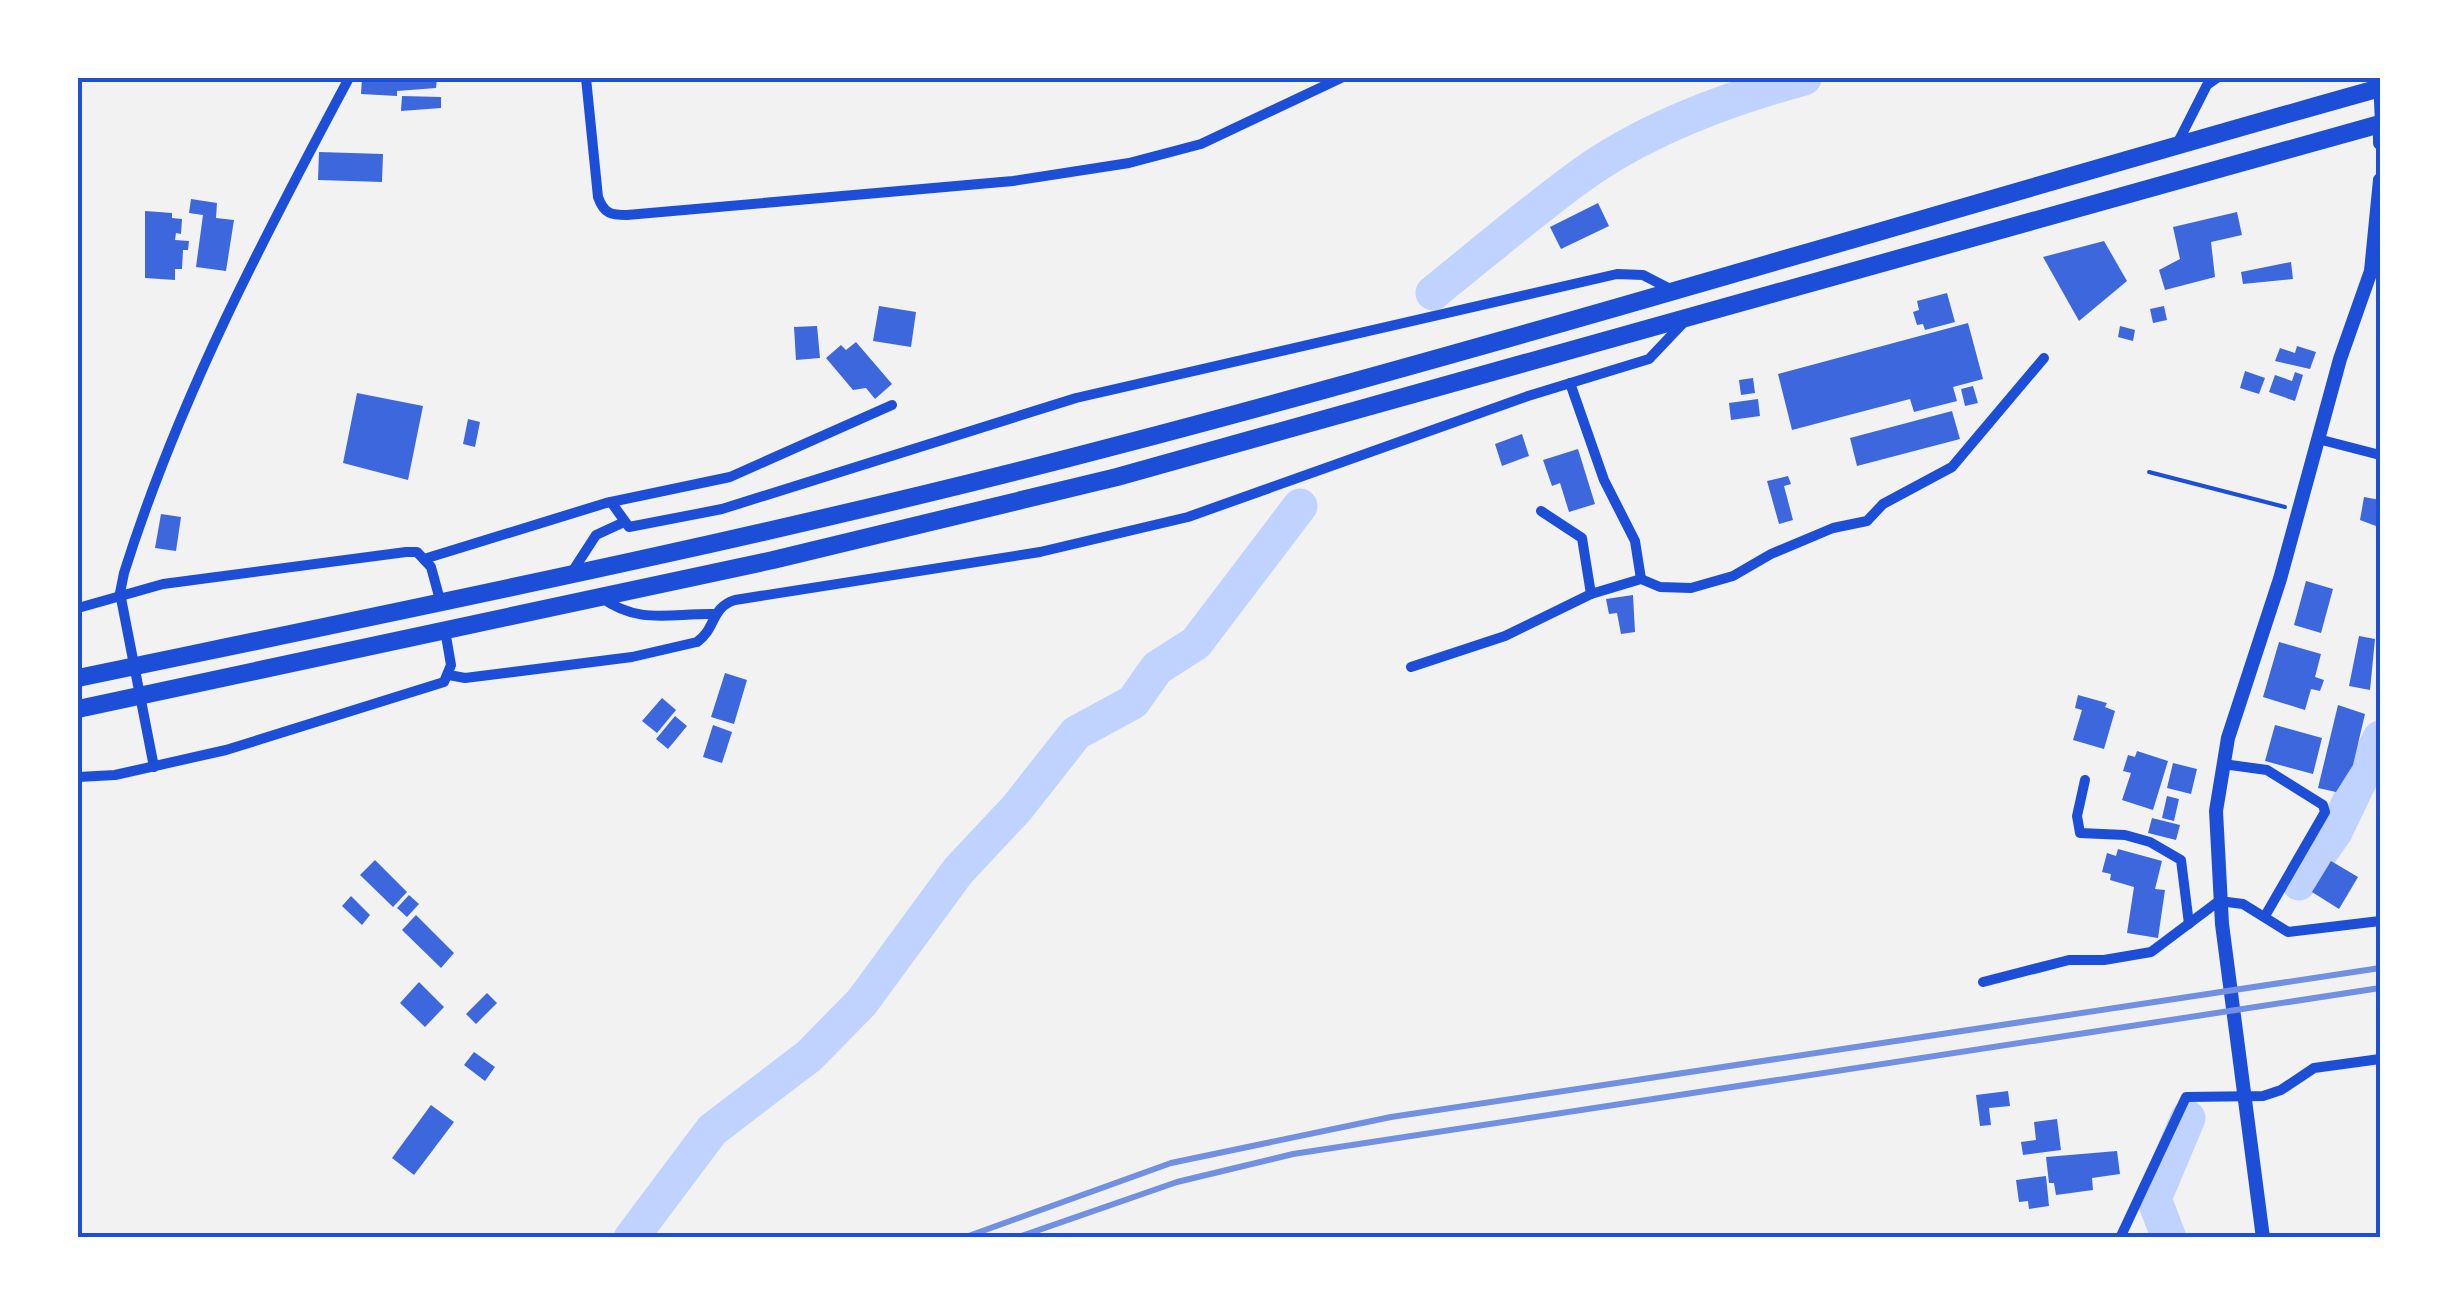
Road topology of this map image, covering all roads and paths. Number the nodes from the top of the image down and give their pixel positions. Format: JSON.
{"nodes":[{"id":1,"x":349,"y":78,"type":"edge"},
{"id":2,"x":586,"y":78,"type":"edge"},
{"id":3,"x":1341,"y":78,"type":"edge"},
{"id":4,"x":2217,"y":78,"type":"edge"},
{"id":5,"x":2379,"y":85,"type":"edge"},
{"id":6,"x":2380,"y":124,"type":"edge"},
{"id":7,"x":2380,"y":143,"type":"edge"},
{"id":8,"x":2176,"y":146,"type":"junction"},
{"id":9,"x":2380,"y":180,"type":"edge"},
{"id":10,"x":1676,"y":292,"type":"junction"},
{"id":11,"x":1686,"y":319,"type":"junction"},
{"id":12,"x":2044,"y":358,"type":"dead end"},
{"id":13,"x":1570,"y":383,"type":"junction"},
{"id":14,"x":892,"y":405,"type":"dead end"},
{"id":15,"x":2318,"y":439,"type":"junction"},
{"id":16,"x":2380,"y":455,"type":"edge"},
{"id":17,"x":2149,"y":472,"type":"dead end"},
{"id":18,"x":611,"y":502,"type":"junction"},
{"id":19,"x":1542,"y":510,"type":"dead end"},
{"id":20,"x":2298,"y":510,"type":"junction"},
{"id":21,"x":622,"y":522,"type":"junction"},
{"id":22,"x":424,"y":559,"type":"junction"},
{"id":23,"x":572,"y":572,"type":"junction"},
{"id":24,"x":1641,"y":580,"type":"junction"},
{"id":25,"x":120,"y":593,"type":"junction"},
{"id":26,"x":1591,"y":594,"type":"junction"},
{"id":27,"x":602,"y":598,"type":"junction"},
{"id":28,"x":440,"y":600,"type":"junction"},
{"id":29,"x":78,"y":608,"type":"edge"},
{"id":30,"x":714,"y":614,"type":"junction"},
{"id":31,"x":445,"y":630,"type":"junction"},
{"id":32,"x":1410,"y":667,"type":"dead end"},
{"id":33,"x":449,"y":675,"type":"junction"},
{"id":34,"x":78,"y":678,"type":"edge"},
{"id":35,"x":78,"y":709,"type":"edge"},
{"id":36,"x":2223,"y":764,"type":"junction"},
{"id":37,"x":154,"y":767,"type":"junction"},
{"id":38,"x":78,"y":777,"type":"edge"},
{"id":39,"x":2086,"y":780,"type":"dead end"},
{"id":40,"x":2219,"y":901,"type":"junction"},
{"id":41,"x":2265,"y":916,"type":"junction"},
{"id":42,"x":2380,"y":921,"type":"edge"},
{"id":43,"x":2189,"y":924,"type":"junction"},
{"id":44,"x":1983,"y":982,"type":"dead end"},
{"id":45,"x":2380,"y":1059,"type":"edge"},
{"id":46,"x":2246,"y":1088,"type":"junction"},
{"id":47,"x":2120,"y":1238,"type":"edge"},
{"id":48,"x":2264,"y":1238,"type":"edge"}],
"edges":[{"from":1,"to":25,"type":"street"},
{"from":2,"to":3,"type":"street"},
{"from":4,"to":8,"type":"street"},
{"from":5,"to":6,"type":"street"},
{"from":5,"to":8,"type":"highway"},
{"from":6,"to":7,"type":"street"},
{"from":6,"to":11,"type":"highway"},
{"from":8,"to":10,"type":"highway"},
{"from":9,"to":15,"type":"street"},
{"from":10,"to":21,"type":"street"},
{"from":10,"to":23,"type":"highway"},
{"from":11,"to":13,"type":"street"},
{"from":11,"to":27,"type":"highway"},
{"from":12,"to":24,"type":"street"},
{"from":13,"to":24,"type":"street"},
{"from":13,"to":30,"type":"street"},
{"from":14,"to":18,"type":"street"},
{"from":15,"to":16,"type":"street"},
{"from":15,"to":20,"type":"street"},
{"from":17,"to":20,"type":"path"},
{"from":18,"to":21,"type":"street"},
{"from":18,"to":22,"type":"street"},
{"from":19,"to":26,"type":"street"},
{"from":20,"to":36,"type":"street"},
{"from":21,"to":23,"type":"street"},
{"from":22,"to":25,"type":"street"},
{"from":22,"to":28,"type":"street"},
{"from":23,"to":28,"type":"highway"},
{"from":24,"to":26,"type":"street"},
{"from":25,"to":29,"type":"street"},
{"from":25,"to":37,"type":"street"},
{"from":26,"to":32,"type":"street"},
{"from":27,"to":30,"type":"street"},
{"from":27,"to":31,"type":"highway"},
{"from":28,"to":34,"type":"highway"},
{"from":30,"to":33,"type":"street"},
{"from":31,"to":33,"type":"street"},
{"from":31,"to":35,"type":"highway"},
{"from":33,"to":37,"type":"street"},
{"from":36,"to":40,"type":"street"},
{"from":36,"to":41,"type":"street"},
{"from":37,"to":38,"type":"street"},
{"from":39,"to":43,"type":"street"},
{"from":40,"to":41,"type":"street"},
{"from":40,"to":43,"type":"street"},
{"from":40,"to":46,"type":"street"},
{"from":41,"to":42,"type":"street"},
{"from":43,"to":44,"type":"street"},
{"from":45,"to":46,"type":"street"},
{"from":46,"to":47,"type":"street"},
{"from":46,"to":48,"type":"street"}]}
